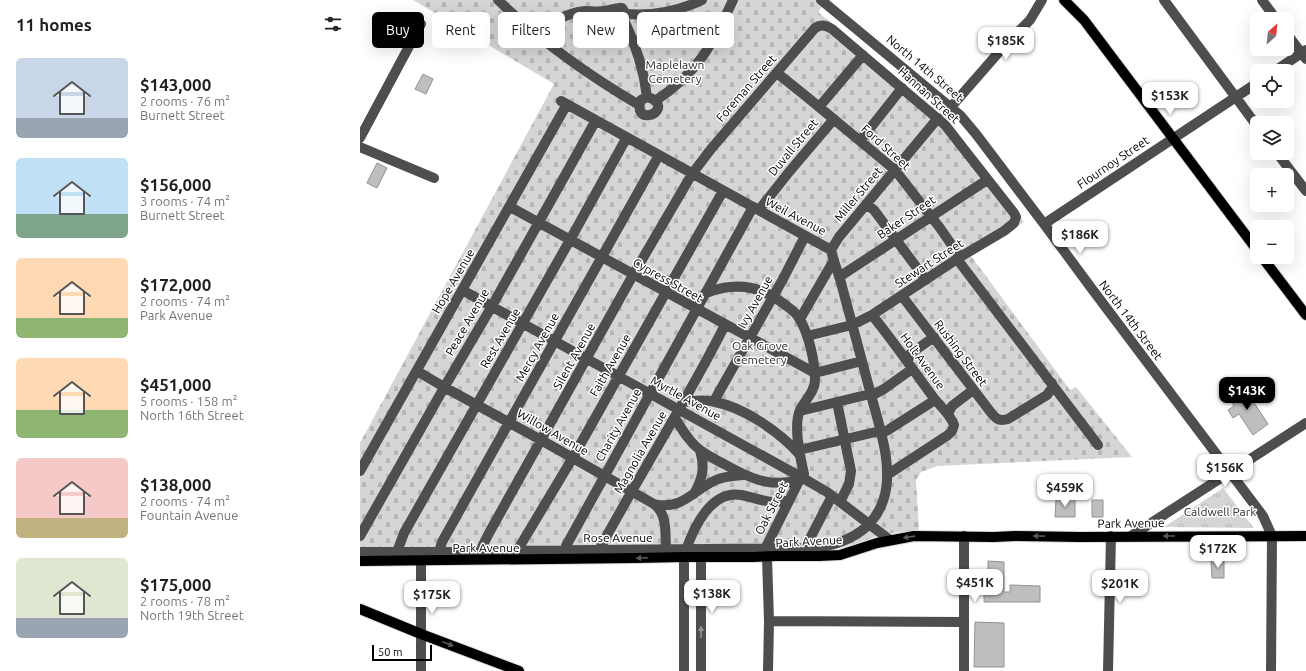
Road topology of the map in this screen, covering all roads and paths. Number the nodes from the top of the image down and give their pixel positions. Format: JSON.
{"nodes":[{"id":1,"x":498,"y":0,"type":"edge"},
{"id":2,"x":702,"y":0,"type":"edge"},
{"id":3,"x":733,"y":0,"type":"edge"},
{"id":4,"x":1042,"y":0,"type":"edge"},
{"id":5,"x":1064,"y":0,"type":"edge"},
{"id":6,"x":1164,"y":0,"type":"edge"},
{"id":7,"x":1262,"y":0,"type":"edge"},
{"id":8,"x":825,"y":1,"type":"edge"},
{"id":9,"x":620,"y":9,"type":"edge"},
{"id":10,"x":511,"y":12,"type":"edge"},
{"id":11,"x":1271,"y":12,"type":"edge"},
{"id":12,"x":565,"y":16,"type":"edge"},
{"id":13,"x":824,"y":25,"type":"joint"},
{"id":14,"x":1294,"y":42,"type":"edge"},
{"id":15,"x":408,"y":48,"type":"edge"},
{"id":16,"x":553,"y":48,"type":"edge"},
{"id":17,"x":1304,"y":54,"type":"edge"},
{"id":18,"x":863,"y":55,"type":"junction"},
{"id":19,"x":1286,"y":64,"type":"edge"},
{"id":20,"x":777,"y":73,"type":"junction"},
{"id":21,"x":902,"y":88,"type":"junction"},
{"id":22,"x":1250,"y":88,"type":"edge"},
{"id":23,"x":1236,"y":97,"type":"junction"},
{"id":24,"x":651,"y":99,"type":"junction"},
{"id":25,"x":564,"y":103,"type":"joint"},
{"id":26,"x":639,"y":106,"type":"junction"},
{"id":27,"x":819,"y":107,"type":"junction"},
{"id":28,"x":951,"y":107,"type":"junction"},
{"id":29,"x":1250,"y":116,"type":"edge"},
{"id":30,"x":938,"y":118,"type":"junction"},
{"id":31,"x":834,"y":119,"type":"junction"},
{"id":32,"x":596,"y":120,"type":"junction"},
{"id":33,"x":627,"y":137,"type":"junction"},
{"id":34,"x":360,"y":138,"type":"edge"},
{"id":35,"x":1174,"y":138,"type":"junction"},
{"id":36,"x":860,"y":141,"type":"junction"},
{"id":37,"x":360,"y":147,"type":"edge"},
{"id":38,"x":659,"y":154,"type":"junction"},
{"id":39,"x":1282,"y":160,"type":"edge"},
{"id":40,"x":895,"y":170,"type":"junction"},
{"id":41,"x":692,"y":174,"type":"junction"},
{"id":42,"x":434,"y":178,"type":"dead end"},
{"id":43,"x":987,"y":180,"type":"junction"},
{"id":44,"x":723,"y":191,"type":"junction"},
{"id":45,"x":1306,"y":192,"type":"edge"},
{"id":46,"x":866,"y":204,"type":"junction"},
{"id":47,"x":510,"y":207,"type":"junction"},
{"id":48,"x":756,"y":209,"type":"junction"},
{"id":49,"x":931,"y":216,"type":"junction"},
{"id":50,"x":1016,"y":217,"type":"joint"},
{"id":51,"x":537,"y":223,"type":"junction"},
{"id":52,"x":1044,"y":224,"type":"junction"},
{"id":53,"x":805,"y":236,"type":"junction"},
{"id":54,"x":570,"y":240,"type":"junction"},
{"id":55,"x":896,"y":240,"type":"junction"},
{"id":56,"x":1250,"y":241,"type":"edge"},
{"id":57,"x":831,"y":250,"type":"junction"},
{"id":58,"x":602,"y":258,"type":"junction"},
{"id":59,"x":958,"y":258,"type":"junction"},
{"id":60,"x":834,"y":260,"type":"junction"},
{"id":61,"x":1267,"y":264,"type":"edge"},
{"id":62,"x":633,"y":275,"type":"junction"},
{"id":63,"x":839,"y":277,"type":"junction"},
{"id":64,"x":926,"y":280,"type":"junction"},
{"id":65,"x":462,"y":290,"type":"junction"},
{"id":66,"x":666,"y":293,"type":"junction"},
{"id":67,"x":706,"y":293,"type":"junction"},
{"id":68,"x":773,"y":296,"type":"junction"},
{"id":69,"x":902,"y":296,"type":"junction"},
{"id":70,"x":492,"y":306,"type":"junction"},
{"id":71,"x":697,"y":310,"type":"junction"},
{"id":72,"x":872,"y":315,"type":"junction"},
{"id":73,"x":1306,"y":315,"type":"edge"},
{"id":74,"x":800,"y":319,"type":"junction"},
{"id":75,"x":523,"y":323,"type":"junction"},
{"id":76,"x":725,"y":325,"type":"junction"},
{"id":77,"x":852,"y":325,"type":"junction"},
{"id":78,"x":807,"y":336,"type":"junction"},
{"id":79,"x":934,"y":337,"type":"junction"},
{"id":80,"x":749,"y":339,"type":"junction"},
{"id":81,"x":555,"y":341,"type":"junction"},
{"id":82,"x":587,"y":359,"type":"junction"},
{"id":83,"x":862,"y":361,"type":"junction"},
{"id":84,"x":910,"y":365,"type":"junction"},
{"id":85,"x":417,"y":371,"type":"junction"},
{"id":86,"x":814,"y":373,"type":"junction"},
{"id":87,"x":619,"y":376,"type":"junction"},
{"id":88,"x":1052,"y":383,"type":"junction"},
{"id":89,"x":444,"y":387,"type":"junction"},
{"id":90,"x":973,"y":390,"type":"junction"},
{"id":91,"x":650,"y":393,"type":"junction"},
{"id":92,"x":871,"y":395,"type":"junction"},
{"id":93,"x":935,"y":400,"type":"junction"},
{"id":94,"x":714,"y":401,"type":"junction"},
{"id":95,"x":837,"y":402,"type":"junction"},
{"id":96,"x":477,"y":405,"type":"junction"},
{"id":97,"x":679,"y":410,"type":"junction"},
{"id":98,"x":800,"y":411,"type":"junction"},
{"id":99,"x":950,"y":418,"type":"junction"},
{"id":100,"x":510,"y":423,"type":"junction"},
{"id":101,"x":1306,"y":423,"type":"edge"},
{"id":102,"x":880,"y":432,"type":"junction"},
{"id":103,"x":541,"y":440,"type":"junction"},
{"id":104,"x":844,"y":440,"type":"junction"},
{"id":105,"x":1098,"y":445,"type":"dead end"},
{"id":106,"x":700,"y":450,"type":"junction"},
{"id":107,"x":799,"y":452,"type":"junction"},
{"id":108,"x":572,"y":458,"type":"junction"},
{"id":109,"x":360,"y":471,"type":"edge"},
{"id":110,"x":1230,"y":472,"type":"junction"},
{"id":111,"x":743,"y":475,"type":"junction"},
{"id":112,"x":887,"y":475,"type":"junction"},
{"id":113,"x":605,"y":476,"type":"junction"},
{"id":114,"x":801,"y":478,"type":"junction"},
{"id":115,"x":632,"y":492,"type":"junction"},
{"id":116,"x":694,"y":494,"type":"junction"},
{"id":117,"x":836,"y":499,"type":"junction"},
{"id":118,"x":789,"y":500,"type":"junction"},
{"id":119,"x":654,"y":504,"type":"junction"},
{"id":120,"x":870,"y":524,"type":"junction"},
{"id":121,"x":360,"y":536,"type":"edge"},
{"id":122,"x":964,"y":536,"type":"junction"},
{"id":123,"x":1110,"y":536,"type":"junction"},
{"id":124,"x":1131,"y":536,"type":"junction"},
{"id":125,"x":1272,"y":536,"type":"junction"},
{"id":126,"x":1306,"y":536,"type":"edge"},
{"id":127,"x":890,"y":540,"type":"junction"},
{"id":128,"x":805,"y":548,"type":"junction"},
{"id":129,"x":566,"y":550,"type":"junction"},
{"id":130,"x":599,"y":550,"type":"junction"},
{"id":131,"x":666,"y":550,"type":"junction"},
{"id":132,"x":480,"y":551,"type":"junction"},
{"id":133,"x":516,"y":551,"type":"junction"},
{"id":134,"x":360,"y":552,"type":"edge"},
{"id":135,"x":397,"y":552,"type":"junction"},
{"id":136,"x":439,"y":552,"type":"junction"},
{"id":137,"x":685,"y":553,"type":"junction"},
{"id":138,"x":766,"y":553,"type":"junction"},
{"id":139,"x":701,"y":556,"type":"junction"},
{"id":140,"x":421,"y":560,"type":"junction"},
{"id":141,"x":360,"y":561,"type":"edge"},
{"id":142,"x":360,"y":609,"type":"edge"},
{"id":143,"x":769,"y":621,"type":"junction"},
{"id":144,"x":964,"y":622,"type":"junction"},
{"id":145,"x":421,"y":634,"type":"junction"},
{"id":146,"x":421,"y":671,"type":"edge"},
{"id":147,"x":519,"y":671,"type":"edge"},
{"id":148,"x":684,"y":671,"type":"edge"},
{"id":149,"x":700,"y":671,"type":"edge"},
{"id":150,"x":768,"y":671,"type":"edge"},
{"id":151,"x":964,"y":671,"type":"edge"},
{"id":152,"x":1108,"y":671,"type":"edge"},
{"id":153,"x":1271,"y":671,"type":"edge"}],
"edges":[{"from":1,"to":10,"type":"street"},
{"from":2,"to":9,"type":"street"},
{"from":3,"to":24,"type":"street"},
{"from":4,"to":28,"type":"street"},
{"from":5,"to":35,"type":"main road"},
{"from":6,"to":23,"type":"street"},
{"from":7,"to":11,"type":"street"},
{"from":8,"to":28,"type":"street","name":"North 14th Street"},
{"from":9,"to":12,"type":"street"},
{"from":9,"to":24,"type":"street"},
{"from":13,"to":18,"type":"street","name":"Hannan Street"},
{"from":13,"to":20,"type":"street","name":"Foreman Street"},
{"from":14,"to":17,"type":"street"},
{"from":15,"to":34,"type":"street"},
{"from":16,"to":26,"type":"street"},
{"from":17,"to":19,"type":"street"},
{"from":18,"to":21,"type":"street","name":"Hannan Street"},
{"from":18,"to":27,"type":"street"},
{"from":20,"to":27,"type":"street","name":"Ford Street"},
{"from":20,"to":41,"type":"street","name":"Foreman Street"},
{"from":21,"to":30,"type":"street","name":"Hannan Street"},
{"from":21,"to":36,"type":"street"},
{"from":22,"to":23,"type":"street","name":"Flournoy Street"},
{"from":23,"to":29,"type":"street"},
{"from":23,"to":35,"type":"street","name":"Flournoy Street"},
{"from":24,"to":26,"type":"street"},
{"from":24,"to":26,"type":"street"},
{"from":25,"to":32,"type":"street","name":"Weil Avenue"},
{"from":25,"to":47,"type":"street","name":"Hope Avenue"},
{"from":27,"to":31,"type":"street","name":"Ford Street"},
{"from":28,"to":52,"type":"street","name":"North 14th Street"},
{"from":30,"to":40,"type":"street","name":"Miller Street"},
{"from":30,"to":43,"type":"street","name":"Hannan Street"},
{"from":31,"to":36,"type":"street","name":"Ford Street"},
{"from":31,"to":48,"type":"street","name":"Duvall Street"},
{"from":32,"to":33,"type":"street","name":"Weil Avenue"},
{"from":32,"to":51,"type":"street","name":"Peace Avenue"},
{"from":33,"to":38,"type":"street","name":"Weil Avenue"},
{"from":33,"to":54,"type":"street","name":"Rest Avenue"},
{"from":35,"to":52,"type":"street","name":"Flournoy Street"},
{"from":35,"to":56,"type":"main road"},
{"from":36,"to":40,"type":"street","name":"Ford Street"},
{"from":37,"to":42,"type":"street"},
{"from":38,"to":41,"type":"street","name":"Weil Avenue"},
{"from":38,"to":58,"type":"street","name":"Mercy Avenue"},
{"from":39,"to":45,"type":"street"},
{"from":40,"to":46,"type":"street","name":"Miller Street"},
{"from":40,"to":49,"type":"street","name":"Ford Street"},
{"from":41,"to":44,"type":"street","name":"Weil Avenue"},
{"from":41,"to":62,"type":"street","name":"Silent Avenue"},
{"from":43,"to":49,"type":"street","name":"Baker Street"},
{"from":43,"to":50,"type":"street","name":"Hannan Street"},
{"from":44,"to":48,"type":"street","name":"Weil Avenue"},
{"from":44,"to":66,"type":"street","name":"Faith Avenue"},
{"from":46,"to":55,"type":"street"},
{"from":46,"to":57,"type":"street","name":"Miller Street"},
{"from":47,"to":51,"type":"street","name":"Cypress Street"},
{"from":47,"to":65,"type":"street","name":"Hope Avenue"},
{"from":48,"to":53,"type":"street","name":"Weil Avenue"},
{"from":48,"to":67,"type":"street","name":"Charity Avenue"},
{"from":49,"to":55,"type":"street","name":"Baker Street"},
{"from":49,"to":59,"type":"street","name":"Ford Street"},
{"from":50,"to":59,"type":"street","name":"Stewart Street"},
{"from":51,"to":54,"type":"street","name":"Cypress Street"},
{"from":51,"to":70,"type":"street","name":"Peace Avenue"},
{"from":52,"to":110,"type":"street","name":"North 14th Street"},
{"from":53,"to":57,"type":"street","name":"Weil Avenue"},
{"from":53,"to":68,"type":"street","name":"Ivy Avenue"},
{"from":54,"to":58,"type":"street","name":"Cypress Street"},
{"from":54,"to":75,"type":"street","name":"Rest Avenue"},
{"from":55,"to":63,"type":"street","name":"Baker Street"},
{"from":55,"to":64,"type":"street"},
{"from":57,"to":60,"type":"street","name":"Weil Avenue"},
{"from":58,"to":62,"type":"street","name":"Cypress Street"},
{"from":58,"to":81,"type":"street","name":"Mercy Avenue"},
{"from":59,"to":64,"type":"street","name":"Stewart Street"},
{"from":59,"to":88,"type":"street","name":"Ford Street"},
{"from":60,"to":63,"type":"street","name":"Weil Avenue"},
{"from":60,"to":74,"type":"street"},
{"from":61,"to":73,"type":"main road"},
{"from":62,"to":66,"type":"street","name":"Cypress Street"},
{"from":62,"to":82,"type":"street","name":"Silent Avenue"},
{"from":63,"to":77,"type":"street","name":"Weil Avenue"},
{"from":64,"to":69,"type":"street","name":"Stewart Street"},
{"from":65,"to":70,"type":"street","name":"Myrtle Avenue"},
{"from":65,"to":85,"type":"street","name":"Hope Avenue"},
{"from":66,"to":71,"type":"street","name":"Cypress Street"},
{"from":66,"to":87,"type":"street","name":"Faith Avenue"},
{"from":67,"to":68,"type":"street","name":"Oak Street"},
{"from":67,"to":71,"type":"street","name":"Charity Avenue"},
{"from":68,"to":74,"type":"street","name":"Oak Street"},
{"from":68,"to":80,"type":"street","name":"Ivy Avenue"},
{"from":69,"to":72,"type":"street","name":"Stewart Street"},
{"from":69,"to":79,"type":"street","name":"Rushing Street"},
{"from":70,"to":75,"type":"street","name":"Myrtle Avenue"},
{"from":70,"to":89,"type":"street","name":"Peace Avenue"},
{"from":71,"to":76,"type":"street","name":"Cypress Street"},
{"from":71,"to":91,"type":"street","name":"Charity Avenue"},
{"from":72,"to":77,"type":"street","name":"Stewart Street"},
{"from":72,"to":84,"type":"street","name":"Holt Avenue"},
{"from":74,"to":78,"type":"street","name":"Oak Street"},
{"from":75,"to":81,"type":"street","name":"Myrtle Avenue"},
{"from":75,"to":96,"type":"street","name":"Rest Avenue"},
{"from":76,"to":80,"type":"street","name":"Cypress Street"},
{"from":76,"to":97,"type":"street","name":"Magnolia Avenue"},
{"from":77,"to":78,"type":"street","name":"Stewart Street"},
{"from":77,"to":83,"type":"street","name":"Weil Avenue"},
{"from":78,"to":86,"type":"street","name":"Oak Street"},
{"from":79,"to":84,"type":"street"},
{"from":79,"to":90,"type":"street","name":"Rushing Street"},
{"from":80,"to":86,"type":"street","name":"Cypress Street"},
{"from":80,"to":94,"type":"street","name":"Ivy Avenue"},
{"from":81,"to":82,"type":"street","name":"Myrtle Avenue"},
{"from":81,"to":100,"type":"street","name":"Mercy Avenue"},
{"from":82,"to":87,"type":"street","name":"Myrtle Avenue"},
{"from":82,"to":103,"type":"street","name":"Silent Avenue"},
{"from":83,"to":86,"type":"street"},
{"from":83,"to":92,"type":"street","name":"Weil Avenue"},
{"from":84,"to":92,"type":"street"},
{"from":84,"to":93,"type":"street","name":"Holt Avenue"},
{"from":85,"to":89,"type":"street","name":"Willow Avenue"},
{"from":85,"to":109,"type":"street","name":"Hope Avenue"},
{"from":86,"to":98,"type":"street","name":"Oak Street"},
{"from":87,"to":91,"type":"street","name":"Myrtle Avenue"},
{"from":87,"to":108,"type":"street","name":"Faith Avenue"},
{"from":88,"to":90,"type":"street","name":"Rushing Street"},
{"from":88,"to":105,"type":"street","name":"Ford Street"},
{"from":89,"to":96,"type":"street","name":"Willow Avenue"},
{"from":89,"to":121,"type":"street","name":"Peace Avenue"},
{"from":90,"to":99,"type":"street"},
{"from":91,"to":97,"type":"street","name":"Myrtle Avenue"},
{"from":91,"to":113,"type":"street","name":"Charity Avenue"},
{"from":92,"to":95,"type":"street"},
{"from":92,"to":102,"type":"street","name":"Weil Avenue"},
{"from":93,"to":99,"type":"street","name":"Holt Avenue"},
{"from":93,"to":102,"type":"street"},
{"from":94,"to":97,"type":"street"},
{"from":94,"to":107,"type":"street"},
{"from":95,"to":98,"type":"street"},
{"from":95,"to":104,"type":"street"},
{"from":96,"to":100,"type":"street","name":"Willow Avenue"},
{"from":96,"to":135,"type":"street","name":"Rest Avenue"},
{"from":97,"to":106,"type":"street"},
{"from":97,"to":114,"type":"street","name":"Myrtle Avenue"},
{"from":97,"to":115,"type":"street","name":"Magnolia Avenue"},
{"from":98,"to":107,"type":"street","name":"Oak Street"},
{"from":99,"to":112,"type":"street"},
{"from":100,"to":103,"type":"street","name":"Willow Avenue"},
{"from":100,"to":136,"type":"street","name":"Mercy Avenue"},
{"from":101,"to":110,"type":"street"},
{"from":102,"to":104,"type":"street"},
{"from":102,"to":112,"type":"street","name":"Weil Avenue"},
{"from":103,"to":108,"type":"street","name":"Willow Avenue"},
{"from":103,"to":132,"type":"street","name":"Silent Avenue"},
{"from":104,"to":107,"type":"street"},
{"from":104,"to":117,"type":"street"},
{"from":106,"to":111,"type":"street"},
{"from":106,"to":116,"type":"street"},
{"from":107,"to":114,"type":"street","name":"Oak Street"},
{"from":108,"to":113,"type":"street","name":"Willow Avenue"},
{"from":108,"to":133,"type":"street","name":"Faith Avenue"},
{"from":110,"to":124,"type":"street"},
{"from":110,"to":125,"type":"street","name":"North 14th Street"},
{"from":111,"to":114,"type":"street"},
{"from":111,"to":116,"type":"street"},
{"from":112,"to":120,"type":"street","name":"Weil Avenue"},
{"from":113,"to":115,"type":"street","name":"Willow Avenue"},
{"from":113,"to":129,"type":"street","name":"Charity Avenue"},
{"from":114,"to":117,"type":"street","name":"Myrtle Avenue"},
{"from":114,"to":118,"type":"street","name":"Oak Street"},
{"from":115,"to":119,"type":"street","name":"Willow Avenue"},
{"from":115,"to":130,"type":"street","name":"Magnolia Avenue"},
{"from":116,"to":119,"type":"street"},
{"from":117,"to":120,"type":"street","name":"Myrtle Avenue"},
{"from":117,"to":128,"type":"street"},
{"from":118,"to":137,"type":"street"},
{"from":118,"to":138,"type":"street","name":"Oak Street"},
{"from":119,"to":131,"type":"street","name":"Willow Avenue"},
{"from":120,"to":127,"type":"street","name":"Myrtle Avenue"},
{"from":120,"to":128,"type":"street","name":"Rose Avenue"},
{"from":123,"to":122,"type":"main road","name":"Park Avenue","one_way":true},
{"from":122,"to":127,"type":"main road","name":"Park Avenue","one_way":true},
{"from":122,"to":144,"type":"street"},
{"from":123,"to":124,"type":"main road","name":"Park Avenue"},
{"from":123,"to":152,"type":"street"},
{"from":125,"to":124,"type":"main road","name":"Park Avenue","one_way":true},
{"from":125,"to":126,"type":"main road","name":"Park Avenue"},
{"from":125,"to":153,"type":"street","name":"North 14th Street"},
{"from":127,"to":138,"type":"main road","name":"Park Avenue"},
{"from":128,"to":138,"type":"street","name":"Rose Avenue"},
{"from":129,"to":130,"type":"street","name":"Rose Avenue"},
{"from":129,"to":133,"type":"street","name":"Rose Avenue"},
{"from":130,"to":131,"type":"street","name":"Rose Avenue"},
{"from":131,"to":137,"type":"street","name":"Rose Avenue"},
{"from":132,"to":133,"type":"street","name":"Rose Avenue"},
{"from":132,"to":136,"type":"street","name":"Rose Avenue"},
{"from":134,"to":135,"type":"street","name":"Rose Avenue"},
{"from":135,"to":136,"type":"street","name":"Rose Avenue"},
{"from":137,"to":138,"type":"street","name":"Rose Avenue"},
{"from":137,"to":139,"type":"main road","name":"Park Avenue"},
{"from":137,"to":140,"type":"main road","name":"Park Avenue","one_way":true},
{"from":137,"to":148,"type":"street"},
{"from":138,"to":139,"type":"main road","name":"Park Avenue"},
{"from":138,"to":143,"type":"street"},
{"from":149,"to":139,"type":"street","one_way":true},
{"from":140,"to":141,"type":"main road","name":"Park Avenue"},
{"from":140,"to":145,"type":"street"},
{"from":142,"to":145,"type":"main road"},
{"from":143,"to":144,"type":"street"},
{"from":143,"to":150,"type":"street"},
{"from":144,"to":151,"type":"street"},
{"from":145,"to":146,"type":"street"},
{"from":145,"to":147,"type":"main road","one_way":true}]}
